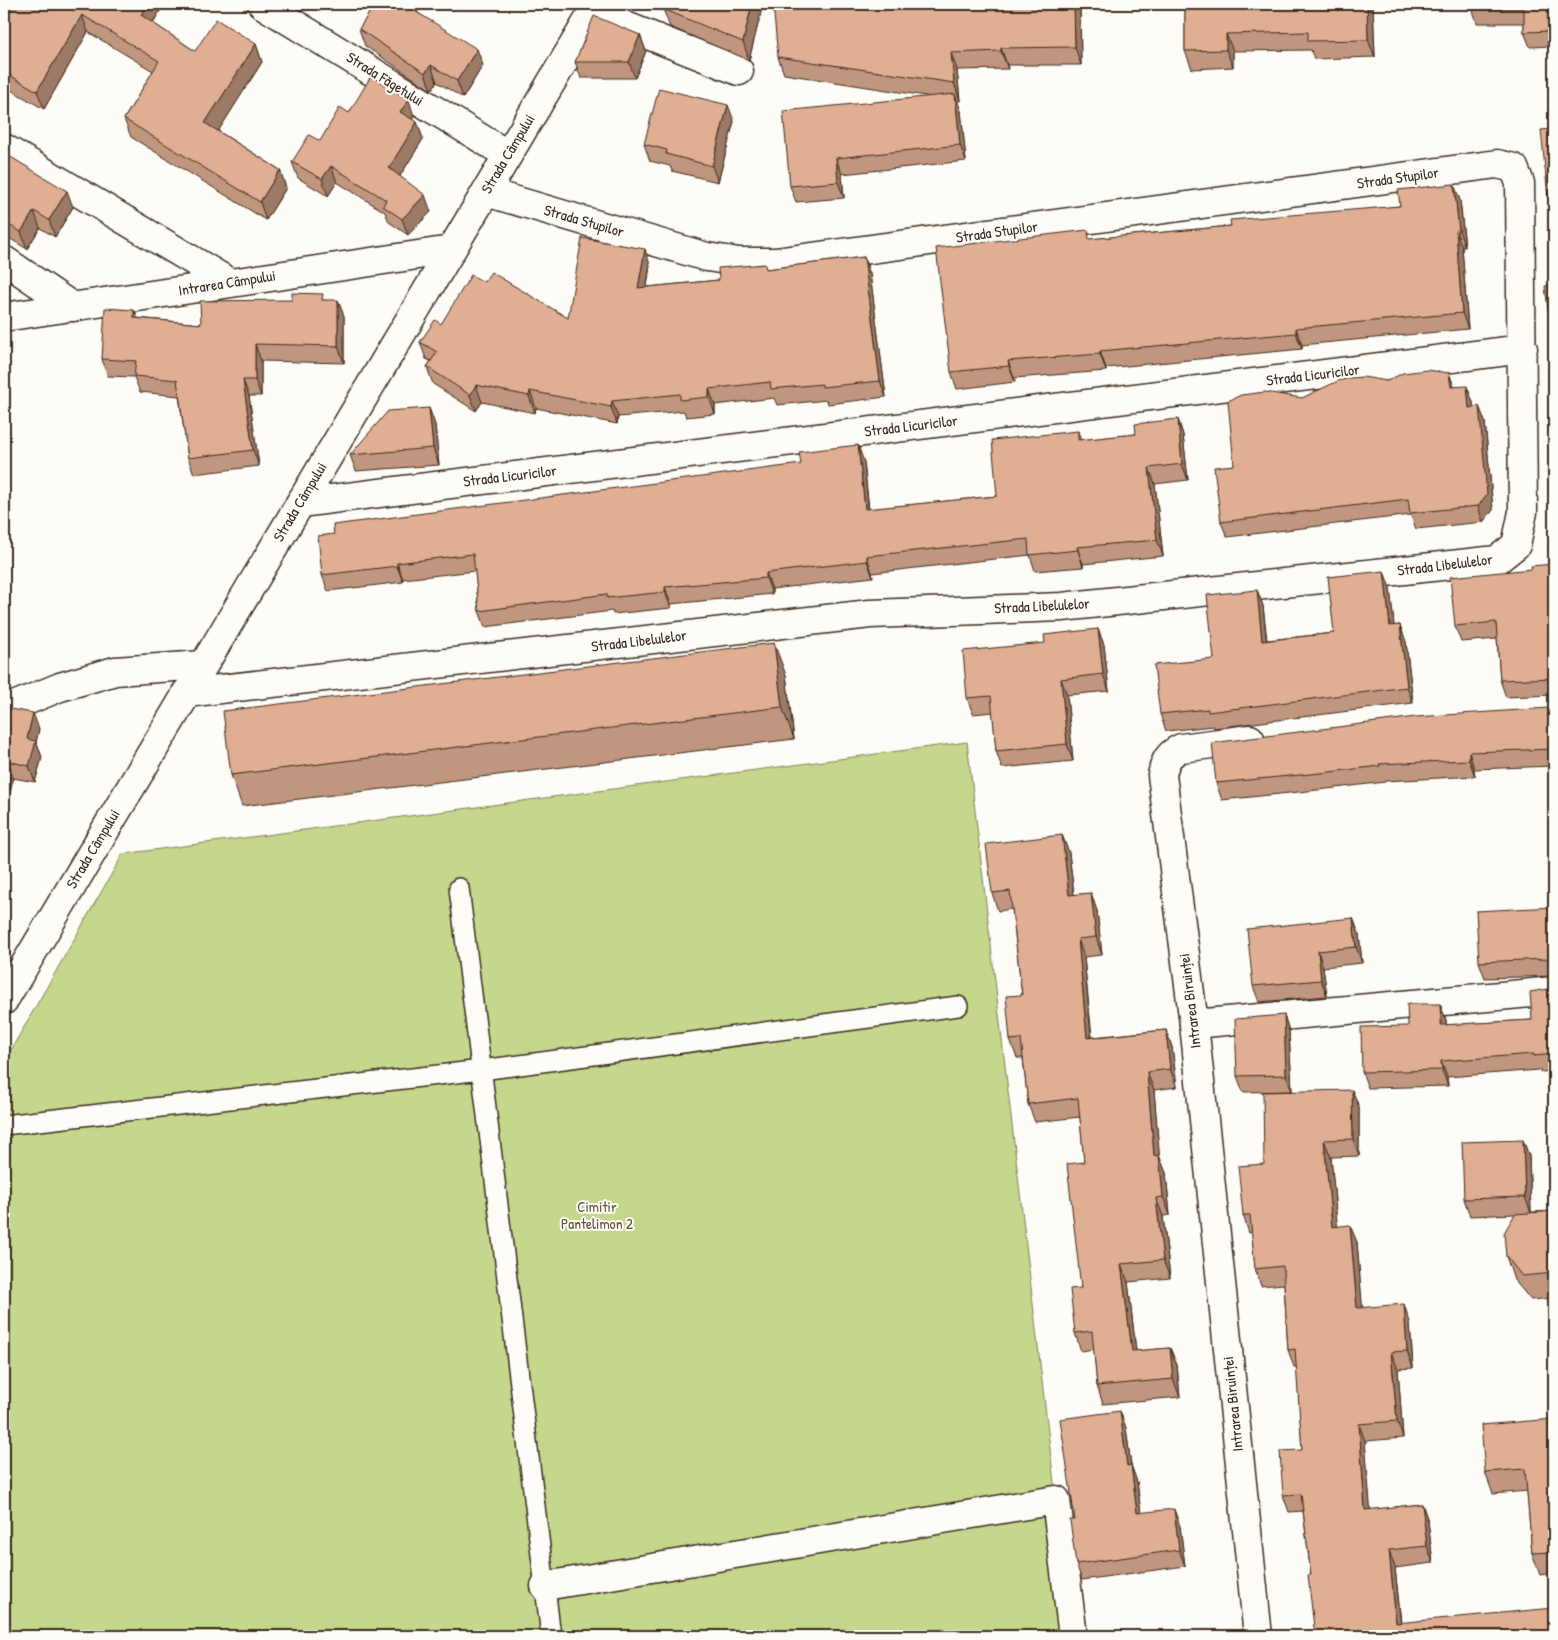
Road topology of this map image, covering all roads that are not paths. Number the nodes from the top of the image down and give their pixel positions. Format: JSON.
{"nodes":[{"id":1,"x":262,"y":4,"type":"edge"},
{"id":2,"x":595,"y":8,"type":"edge"},
{"id":3,"x":739,"y":71,"type":"dead end"},
{"id":4,"x":4,"y":148,"type":"edge"},
{"id":5,"x":508,"y":155,"type":"junction"},
{"id":6,"x":1514,"y":168,"type":"joint"},
{"id":7,"x":486,"y":192,"type":"junction"},
{"id":8,"x":451,"y":250,"type":"junction"},
{"id":9,"x":4,"y":260,"type":"edge"},
{"id":10,"x":229,"y":282,"type":"junction"},
{"id":11,"x":73,"y":307,"type":"junction"},
{"id":12,"x":4,"y":317,"type":"edge"},
{"id":13,"x":1523,"y":349,"type":"junction"},
{"id":14,"x":300,"y":503,"type":"junction"},
{"id":15,"x":203,"y":665,"type":"junction"},
{"id":16,"x":186,"y":693,"type":"junction"},
{"id":17,"x":9,"y":708,"type":"edge"},
{"id":18,"x":1277,"y":736,"type":"edge"},
{"id":19,"x":459,"y":888,"type":"dead end"},
{"id":20,"x":1554,"y":991,"type":"edge"},
{"id":21,"x":4,"y":1000,"type":"edge"},
{"id":22,"x":958,"y":1006,"type":"dead end"},
{"id":23,"x":1194,"y":1024,"type":"junction"},
{"id":24,"x":482,"y":1070,"type":"junction"},
{"id":25,"x":4,"y":1125,"type":"edge"},
{"id":26,"x":545,"y":1586,"type":"junction"},
{"id":27,"x":551,"y":1636,"type":"edge"},
{"id":28,"x":1073,"y":1636,"type":"edge"},
{"id":29,"x":1258,"y":1636,"type":"edge"}],
"edges":[{"from":1,"to":5,"type":"street","name":"Strada Făgetului"},
{"from":2,"to":3,"type":"street"},
{"from":2,"to":5,"type":"street","name":"Strada Câmpului"},
{"from":4,"to":10,"type":"street"},
{"from":5,"to":7,"type":"street","name":"Strada Câmpului"},
{"from":6,"to":7,"type":"street","name":"Strada Stupilor"},
{"from":6,"to":13,"type":"street","name":"Strada Libelulelor"},
{"from":7,"to":8,"type":"street","name":"Strada Câmpului"},
{"from":8,"to":10,"type":"street","name":"Intrarea Câmpului"},
{"from":8,"to":14,"type":"street","name":"Strada Câmpului"},
{"from":9,"to":11,"type":"street"},
{"from":10,"to":11,"type":"street","name":"Intrarea Câmpului"},
{"from":11,"to":12,"type":"street","name":"Intrarea Câmpului"},
{"from":13,"to":14,"type":"street","name":"Strada Licuricilor"},
{"from":13,"to":16,"type":"street","name":"Strada Libelulelor"},
{"from":14,"to":15,"type":"street","name":"Strada Câmpului"},
{"from":15,"to":16,"type":"street","name":"Strada Câmpului"},
{"from":15,"to":17,"type":"street"},
{"from":16,"to":21,"type":"street","name":"Strada Câmpului"},
{"from":18,"to":23,"type":"street","name":"Intrarea Biruinței"},
{"from":19,"to":24,"type":"lane"},
{"from":20,"to":23,"type":"street"},
{"from":22,"to":24,"type":"lane"},
{"from":23,"to":29,"type":"street","name":"Intrarea Biruinței"},
{"from":24,"to":25,"type":"lane"},
{"from":24,"to":26,"type":"lane"},
{"from":26,"to":27,"type":"lane"},
{"from":26,"to":28,"type":"street"}]}
